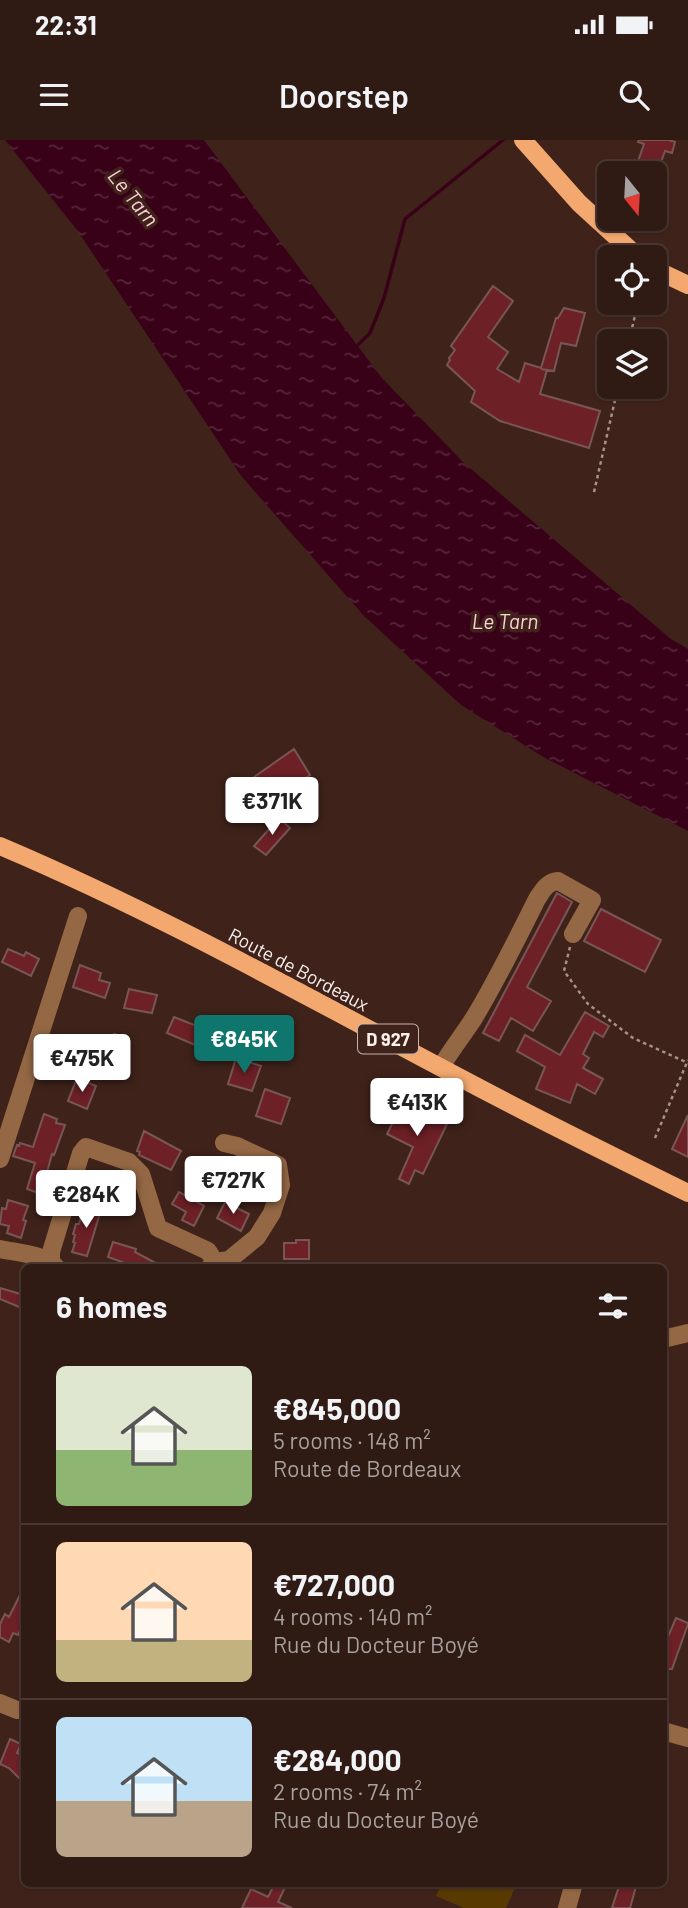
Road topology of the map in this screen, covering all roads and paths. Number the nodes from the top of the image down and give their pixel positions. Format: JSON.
{"nodes":[{"id":1,"x":523,"y":140,"type":"edge"},
{"id":2,"x":625,"y":245,"type":"edge"},
{"id":3,"x":667,"y":275,"type":"edge"},
{"id":4,"x":688,"y":285,"type":"edge"},
{"id":5,"x":615,"y":399,"type":"edge"},
{"id":6,"x":594,"y":492,"type":"dead end"},
{"id":7,"x":0,"y":846,"type":"edge"},
{"id":8,"x":78,"y":916,"type":"dead end"},
{"id":9,"x":573,"y":934,"type":"joint"},
{"id":10,"x":687,"y":1062,"type":"edge"},
{"id":11,"x":441,"y":1068,"type":"junction"},
{"id":12,"x":655,"y":1138,"type":"dead end"},
{"id":13,"x":224,"y":1143,"type":"dead end"},
{"id":14,"x":0,"y":1159,"type":"edge"},
{"id":15,"x":688,"y":1193,"type":"edge"},
{"id":16,"x":0,"y":1249,"type":"edge"},
{"id":17,"x":52,"y":1264,"type":"edge"},
{"id":18,"x":54,"y":1264,"type":"edge"},
{"id":19,"x":212,"y":1264,"type":"edge"},
{"id":20,"x":215,"y":1264,"type":"edge"},
{"id":21,"x":688,"y":1333,"type":"edge"},
{"id":22,"x":667,"y":1338,"type":"edge"},
{"id":23,"x":0,"y":1703,"type":"edge"},
{"id":24,"x":21,"y":1710,"type":"edge"},
{"id":25,"x":667,"y":1732,"type":"edge"},
{"id":26,"x":688,"y":1738,"type":"edge"},
{"id":27,"x":573,"y":1887,"type":"edge"},
{"id":28,"x":567,"y":1908,"type":"edge"}],
"edges":[{"from":1,"to":2,"type":"main road"},
{"from":3,"to":4,"type":"main road"},
{"from":5,"to":6,"type":"path"},
{"from":7,"to":11,"type":"main road","name":"Route de Bordeaux","number":"D 927"},
{"from":8,"to":14,"type":"street"},
{"from":9,"to":10,"type":"path"},
{"from":9,"to":11,"type":"street"},
{"from":10,"to":12,"type":"path"},
{"from":11,"to":15,"type":"main road","name":"Route de Bordeaux","number":"D 927"},
{"from":13,"to":20,"type":"street"},
{"from":16,"to":17,"type":"street"},
{"from":18,"to":19,"type":"street"},
{"from":21,"to":22,"type":"street"},
{"from":23,"to":24,"type":"street"},
{"from":25,"to":26,"type":"street"},
{"from":27,"to":28,"type":"street"}]}
